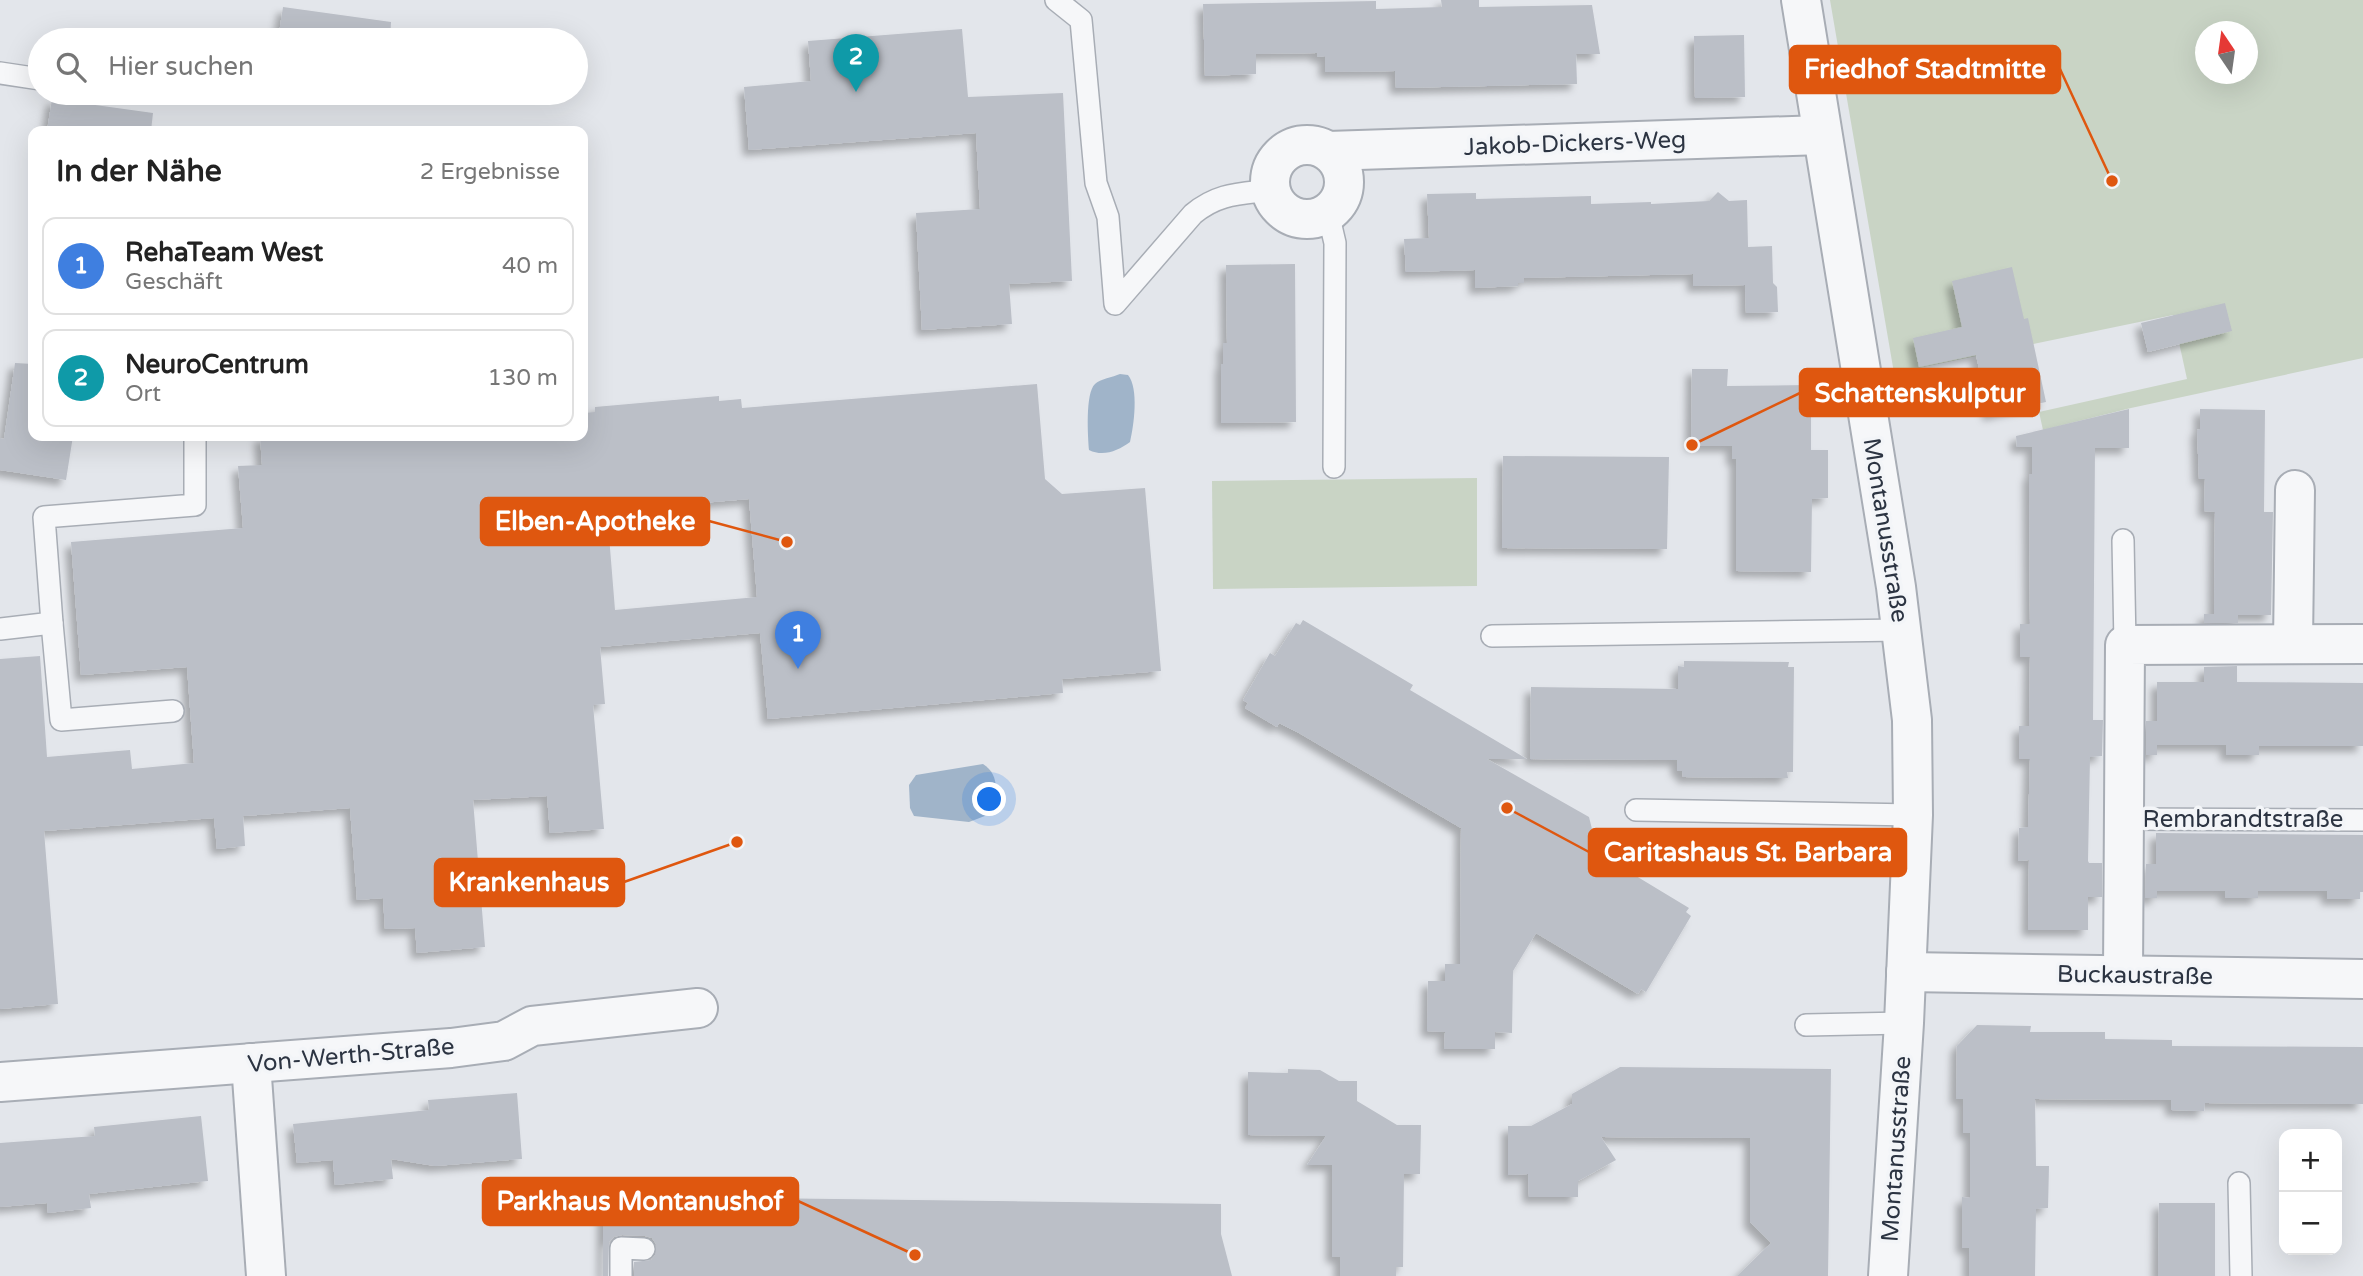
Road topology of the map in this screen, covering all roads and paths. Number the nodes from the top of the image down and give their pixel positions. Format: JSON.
{"nodes":[{"id":1,"x":1056,"y":0,"type":"edge"},
{"id":2,"x":1801,"y":0,"type":"edge"},
{"id":3,"x":0,"y":73,"type":"edge"},
{"id":4,"x":28,"y":77,"type":"edge"},
{"id":5,"x":1822,"y":135,"type":"junction"},
{"id":6,"x":1328,"y":151,"type":"junction"},
{"id":7,"x":1271,"y":190,"type":"junction"},
{"id":8,"x":1328,"y":213,"type":"junction"},
{"id":9,"x":195,"y":441,"type":"edge"},
{"id":10,"x":1334,"y":467,"type":"dead end"},
{"id":11,"x":2295,"y":490,"type":"dead end"},
{"id":12,"x":2123,"y":540,"type":"dead end"},
{"id":13,"x":52,"y":623,"type":"junction"},
{"id":14,"x":0,"y":629,"type":"edge"},
{"id":15,"x":1902,"y":630,"type":"junction"},
{"id":16,"x":1492,"y":636,"type":"dead end"},
{"id":17,"x":2293,"y":643,"type":"junction"},
{"id":18,"x":2363,"y":644,"type":"edge"},
{"id":19,"x":2125,"y":645,"type":"junction"},
{"id":20,"x":173,"y":711,"type":"dead end"},
{"id":21,"x":1636,"y":810,"type":"dead end"},
{"id":22,"x":1913,"y":815,"type":"junction"},
{"id":23,"x":2124,"y":819,"type":"junction"},
{"id":24,"x":2363,"y":820,"type":"edge"},
{"id":25,"x":1906,"y":972,"type":"junction"},
{"id":26,"x":2123,"y":974,"type":"junction"},
{"id":27,"x":2363,"y":979,"type":"edge"},
{"id":28,"x":698,"y":1008,"type":"dead end"},
{"id":29,"x":1904,"y":1023,"type":"junction"},
{"id":30,"x":1806,"y":1024,"type":"dead end"},
{"id":31,"x":251,"y":1063,"type":"junction"},
{"id":32,"x":0,"y":1082,"type":"edge"},
{"id":33,"x":2239,"y":1183,"type":"dead end"},
{"id":34,"x":644,"y":1249,"type":"dead end"},
{"id":35,"x":266,"y":1276,"type":"edge"},
{"id":36,"x":621,"y":1276,"type":"edge"},
{"id":37,"x":1888,"y":1276,"type":"edge"},
{"id":38,"x":2241,"y":1276,"type":"edge"}],
"edges":[{"from":1,"to":7,"type":"lane"},
{"from":2,"to":5,"type":"street","name":"Montanusstraße"},
{"from":3,"to":4,"type":"lane"},
{"from":5,"to":6,"type":"street","name":"Jakob-Dickers-Weg"},
{"from":5,"to":15,"type":"street","name":"Montanusstraße"},
{"from":6,"to":7,"type":"street","name":"Jakob-Dickers-Weg"},
{"from":6,"to":8,"type":"street"},
{"from":7,"to":8,"type":"street"},
{"from":8,"to":10,"type":"lane"},
{"from":9,"to":13,"type":"lane"},
{"from":11,"to":17,"type":"street"},
{"from":12,"to":19,"type":"lane","name":"Rembrandtstraße"},
{"from":13,"to":14,"type":"lane"},
{"from":13,"to":20,"type":"lane"},
{"from":15,"to":16,"type":"lane"},
{"from":15,"to":22,"type":"street","name":"Montanusstraße"},
{"from":17,"to":18,"type":"street"},
{"from":17,"to":19,"type":"street"},
{"from":19,"to":23,"type":"street","name":"Rembrandtstraße"},
{"from":21,"to":22,"type":"lane"},
{"from":22,"to":25,"type":"street","name":"Montanusstraße"},
{"from":23,"to":24,"type":"lane","name":"Rembrandtstraße"},
{"from":23,"to":26,"type":"street","name":"Rembrandtstraße"},
{"from":25,"to":26,"type":"street","name":"Buckaustraße"},
{"from":25,"to":29,"type":"street","name":"Montanusstraße"},
{"from":26,"to":27,"type":"street","name":"Buckaustraße"},
{"from":28,"to":31,"type":"street","name":"Von-Werth-Straße"},
{"from":29,"to":30,"type":"lane","name":"Montanusstraße"},
{"from":29,"to":37,"type":"street","name":"Montanusstraße"},
{"from":31,"to":32,"type":"street","name":"Von-Werth-Straße"},
{"from":31,"to":35,"type":"street"},
{"from":33,"to":38,"type":"lane"},
{"from":34,"to":36,"type":"lane"}]}
